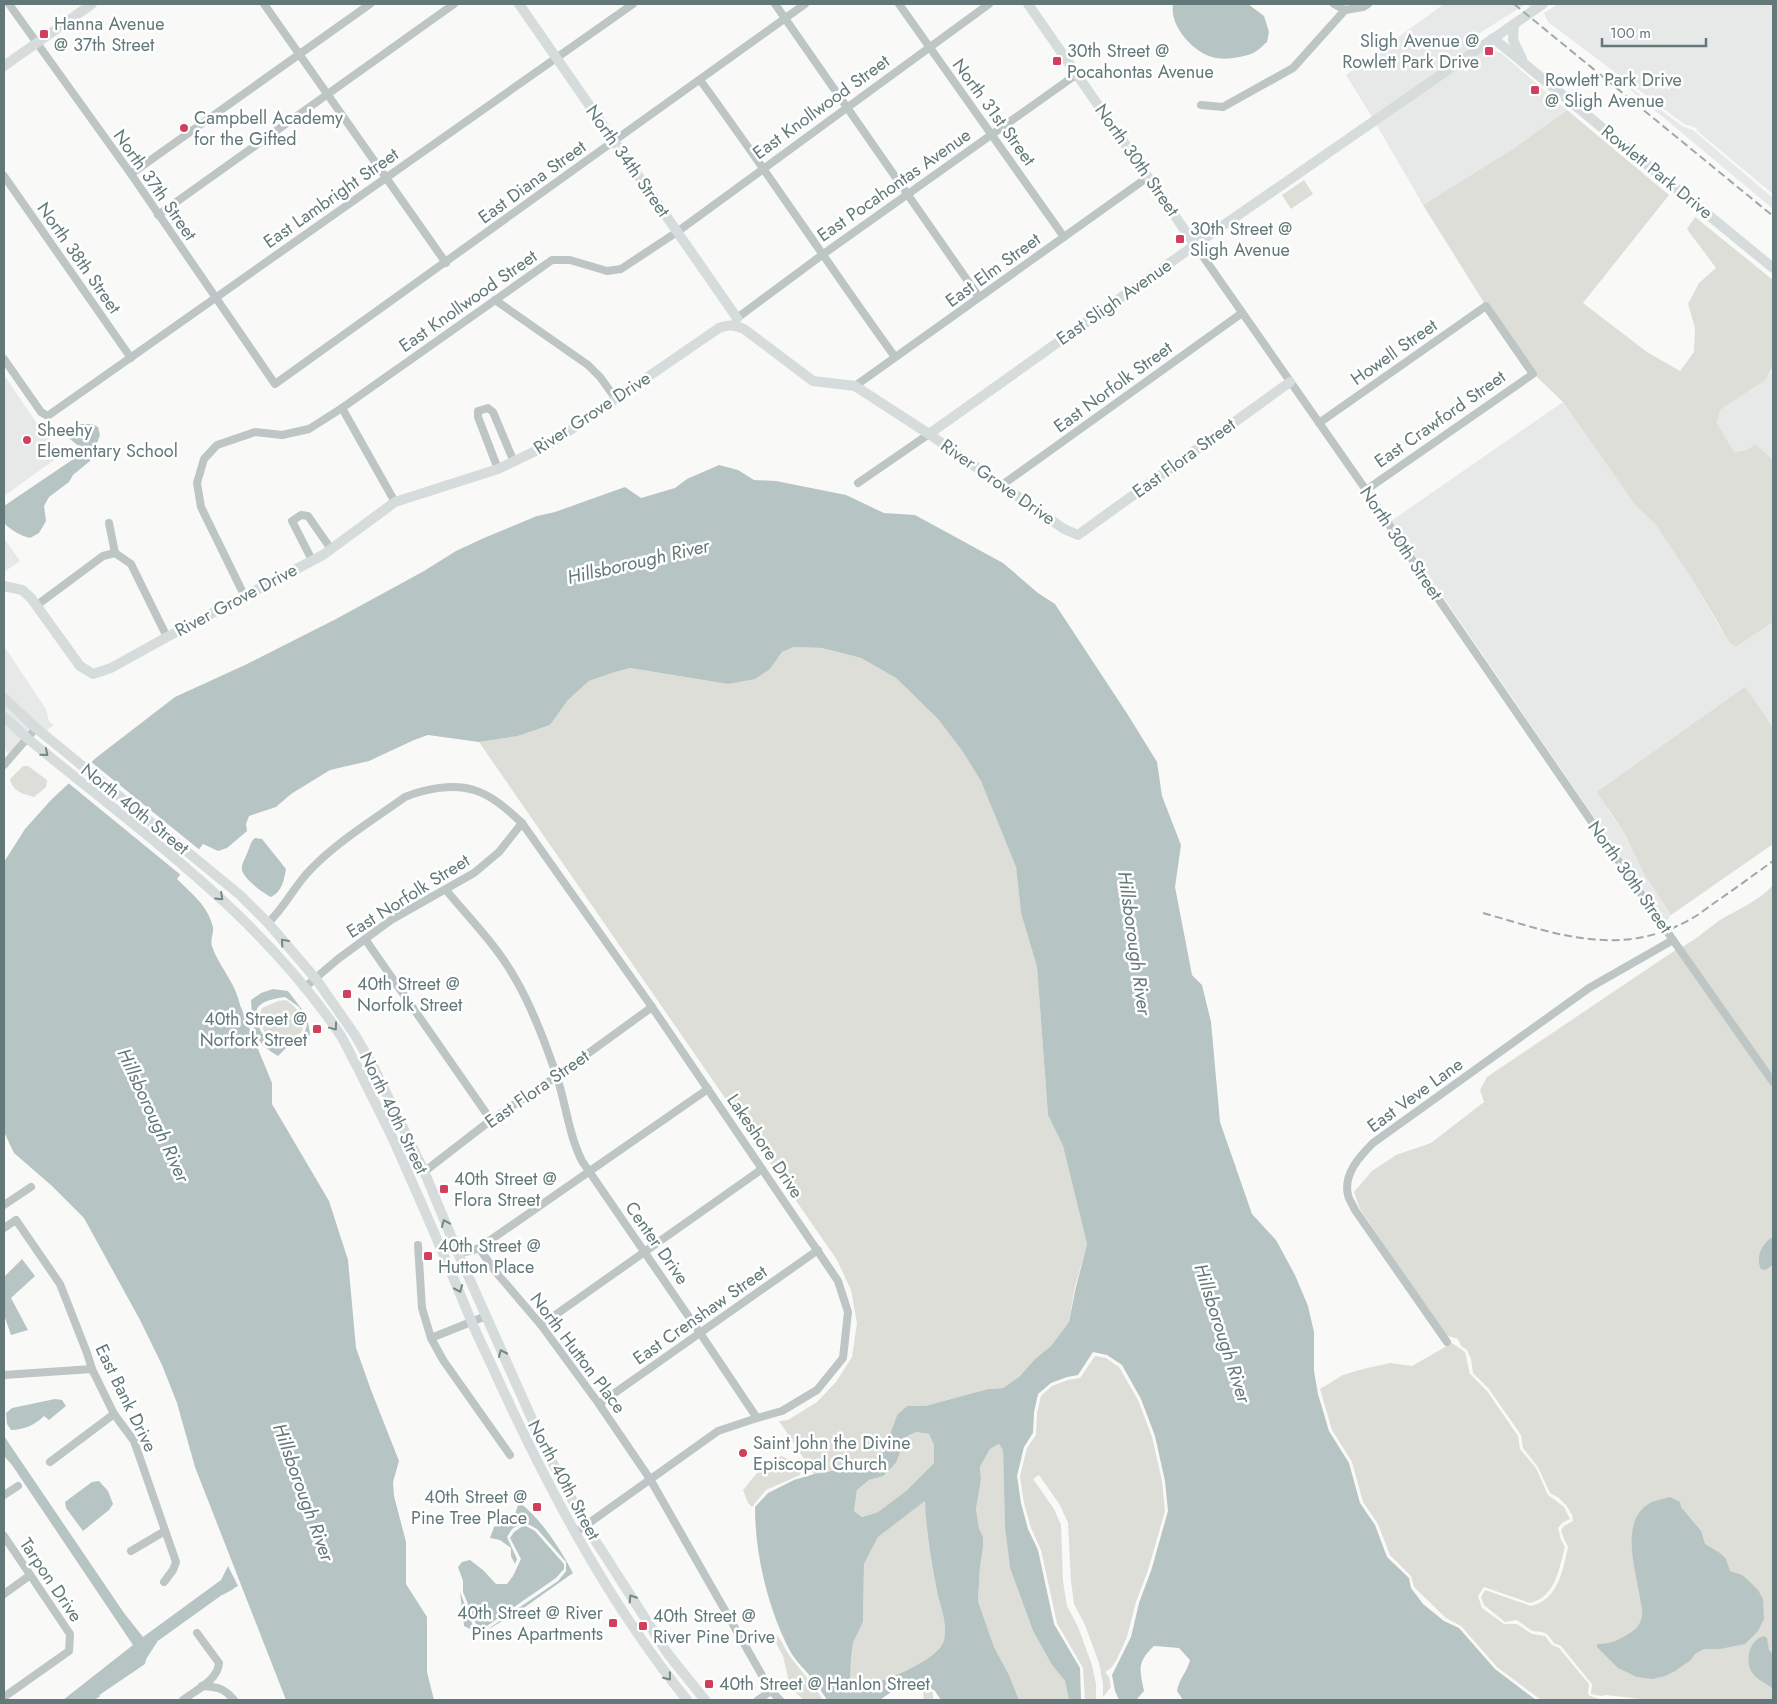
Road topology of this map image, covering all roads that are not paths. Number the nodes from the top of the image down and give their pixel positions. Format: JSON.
{"nodes":[{"id":1,"x":10,"y":4,"type":"edge"},
{"id":2,"x":92,"y":4,"type":"edge"},
{"id":3,"x":264,"y":4,"type":"edge"},
{"id":4,"x":370,"y":4,"type":"edge"},
{"id":5,"x":454,"y":4,"type":"edge"},
{"id":6,"x":519,"y":4,"type":"edge"},
{"id":7,"x":634,"y":4,"type":"edge"},
{"id":8,"x":775,"y":4,"type":"edge"},
{"id":9,"x":805,"y":4,"type":"edge"},
{"id":10,"x":899,"y":4,"type":"edge"},
{"id":11,"x":989,"y":4,"type":"edge"},
{"id":12,"x":1028,"y":4,"type":"edge"},
{"id":13,"x":1334,"y":4,"type":"edge"},
{"id":14,"x":1368,"y":4,"type":"edge"},
{"id":15,"x":1543,"y":4,"type":"edge"},
{"id":16,"x":1346,"y":10,"type":"junction"},
{"id":17,"x":786,"y":19,"type":"junction"},
{"id":18,"x":1514,"y":24,"type":"junction"},
{"id":19,"x":1494,"y":38,"type":"junction"},
{"id":20,"x":37,"y":42,"type":"junction"},
{"id":21,"x":929,"y":47,"type":"junction"},
{"id":22,"x":299,"y":54,"type":"junction"},
{"id":23,"x":556,"y":58,"type":"junction"},
{"id":24,"x":1525,"y":64,"type":"junction"},
{"id":25,"x":4,"y":66,"type":"edge"},
{"id":26,"x":1077,"y":74,"type":"junction"},
{"id":27,"x":700,"y":80,"type":"junction"},
{"id":28,"x":327,"y":93,"type":"junction"},
{"id":29,"x":1201,"y":105,"type":"dead end"},
{"id":30,"x":848,"y":108,"type":"junction"},
{"id":31,"x":992,"y":134,"type":"junction"},
{"id":32,"x":615,"y":142,"type":"junction"},
{"id":33,"x":764,"y":168,"type":"junction"},
{"id":34,"x":131,"y":174,"type":"junction"},
{"id":35,"x":4,"y":176,"type":"edge"},
{"id":36,"x":1148,"y":177,"type":"junction"},
{"id":37,"x":386,"y":178,"type":"junction"},
{"id":38,"x":907,"y":195,"type":"junction"},
{"id":39,"x":158,"y":215,"type":"junction"},
{"id":40,"x":677,"y":232,"type":"junction"},
{"id":41,"x":1064,"y":237,"type":"junction"},
{"id":42,"x":1195,"y":244,"type":"junction"},
{"id":43,"x":822,"y":255,"type":"junction"},
{"id":44,"x":446,"y":262,"type":"junction"},
{"id":45,"x":1773,"y":268,"type":"edge"},
{"id":46,"x":215,"y":298,"type":"junction"},
{"id":47,"x":979,"y":298,"type":"junction"},
{"id":48,"x":495,"y":300,"type":"junction"},
{"id":49,"x":1242,"y":313,"type":"junction"},
{"id":50,"x":736,"y":322,"type":"junction"},
{"id":51,"x":131,"y":358,"type":"junction"},
{"id":52,"x":895,"y":358,"type":"junction"},
{"id":53,"x":4,"y":359,"type":"edge"},
{"id":54,"x":1532,"y":374,"type":"joint"},
{"id":55,"x":1290,"y":382,"type":"junction"},
{"id":56,"x":275,"y":384,"type":"joint"},
{"id":57,"x":855,"y":386,"type":"junction"},
{"id":58,"x":616,"y":399,"type":"junction"},
{"id":59,"x":342,"y":408,"type":"junction"},
{"id":60,"x":1319,"y":423,"type":"junction"},
{"id":61,"x":929,"y":434,"type":"junction"},
{"id":62,"x":514,"y":462,"type":"junction"},
{"id":63,"x":498,"y":470,"type":"junction"},
{"id":64,"x":858,"y":483,"type":"dead end"},
{"id":65,"x":1002,"y":485,"type":"junction"},
{"id":66,"x":1366,"y":490,"type":"junction"},
{"id":67,"x":395,"y":502,"type":"junction"},
{"id":68,"x":109,"y":523,"type":"dead end"},
{"id":69,"x":1078,"y":535,"type":"joint"},
{"id":70,"x":331,"y":549,"type":"junction"},
{"id":71,"x":115,"y":553,"type":"junction"},
{"id":72,"x":312,"y":560,"type":"junction"},
{"id":73,"x":4,"y":586,"type":"edge"},
{"id":74,"x":245,"y":597,"type":"junction"},
{"id":75,"x":38,"y":605,"type":"junction"},
{"id":76,"x":167,"y":637,"type":"junction"},
{"id":77,"x":4,"y":698,"type":"edge"},
{"id":78,"x":4,"y":717,"type":"edge"},
{"id":79,"x":36,"y":728,"type":"junction"},
{"id":80,"x":27,"y":738,"type":"junction"},
{"id":81,"x":4,"y":765,"type":"edge"},
{"id":82,"x":522,"y":823,"type":"junction"},
{"id":83,"x":446,"y":890,"type":"junction"},
{"id":84,"x":268,"y":923,"type":"junction"},
{"id":85,"x":365,"y":939,"type":"junction"},
{"id":86,"x":1673,"y":940,"type":"junction"},
{"id":87,"x":316,"y":979,"type":"junction"},
{"id":88,"x":304,"y":988,"type":"junction"},
{"id":89,"x":652,"y":1007,"type":"junction"},
{"id":90,"x":557,"y":1076,"type":"junction"},
{"id":91,"x":1773,"y":1082,"type":"edge"},
{"id":92,"x":708,"y":1089,"type":"junction"},
{"id":93,"x":491,"y":1120,"type":"junction"},
{"id":94,"x":762,"y":1169,"type":"junction"},
{"id":95,"x":424,"y":1171,"type":"junction"},
{"id":96,"x":590,"y":1172,"type":"junction"},
{"id":97,"x":31,"y":1187,"type":"dead end"},
{"id":98,"x":4,"y":1205,"type":"edge"},
{"id":99,"x":4,"y":1228,"type":"edge"},
{"id":100,"x":440,"y":1244,"type":"junction"},
{"id":101,"x":418,"y":1245,"type":"dead end"},
{"id":102,"x":480,"y":1248,"type":"junction"},
{"id":103,"x":818,"y":1250,"type":"junction"},
{"id":104,"x":644,"y":1252,"type":"junction"},
{"id":105,"x":458,"y":1253,"type":"junction"},
{"id":106,"x":486,"y":1316,"type":"junction"},
{"id":107,"x":472,"y":1321,"type":"junction"},
{"id":108,"x":541,"y":1325,"type":"junction"},
{"id":109,"x":700,"y":1332,"type":"junction"},
{"id":110,"x":431,"y":1338,"type":"junction"},
{"id":111,"x":1447,"y":1342,"type":"dead end"},
{"id":112,"x":92,"y":1369,"type":"junction"},
{"id":113,"x":4,"y":1375,"type":"edge"},
{"id":114,"x":599,"y":1404,"type":"junction"},
{"id":115,"x":114,"y":1414,"type":"junction"},
{"id":116,"x":757,"y":1418,"type":"junction"},
{"id":117,"x":510,"y":1455,"type":"dead end"},
{"id":118,"x":50,"y":1462,"type":"dead end"},
{"id":119,"x":650,"y":1479,"type":"junction"},
{"id":120,"x":18,"y":1486,"type":"dead end"},
{"id":121,"x":4,"y":1495,"type":"edge"},
{"id":122,"x":586,"y":1526,"type":"junction"},
{"id":123,"x":165,"y":1531,"type":"junction"},
{"id":124,"x":575,"y":1533,"type":"junction"},
{"id":125,"x":4,"y":1536,"type":"edge"},
{"id":126,"x":131,"y":1551,"type":"dead end"},
{"id":127,"x":29,"y":1576,"type":"junction"},
{"id":128,"x":164,"y":1582,"type":"dead end"},
{"id":129,"x":4,"y":1594,"type":"edge"},
{"id":130,"x":197,"y":1634,"type":"dead end"},
{"id":131,"x":668,"y":1654,"type":"junction"},
{"id":132,"x":656,"y":1662,"type":"junction"},
{"id":133,"x":202,"y":1686,"type":"junction"},
{"id":134,"x":771,"y":1691,"type":"junction"},
{"id":135,"x":4,"y":1697,"type":"edge"},
{"id":136,"x":183,"y":1700,"type":"edge"},
{"id":137,"x":234,"y":1700,"type":"edge"},
{"id":138,"x":687,"y":1700,"type":"edge"},
{"id":139,"x":705,"y":1700,"type":"edge"},
{"id":140,"x":758,"y":1700,"type":"edge"},
{"id":141,"x":780,"y":1700,"type":"edge"}],
"edges":[{"from":1,"to":20,"type":"street","name":"North 37th Street"},
{"from":2,"to":20,"type":"street"},
{"from":3,"to":22,"type":"street"},
{"from":4,"to":22,"type":"street"},
{"from":5,"to":28,"type":"street"},
{"from":6,"to":23,"type":"street","name":"North 34th Street"},
{"from":7,"to":23,"type":"street","name":"East Lambright Street"},
{"from":8,"to":17,"type":"street"},
{"from":9,"to":17,"type":"street","name":"East Diana Street"},
{"from":10,"to":21,"type":"street","name":"North 31st Street"},
{"from":11,"to":21,"type":"street","name":"East Knollwood Street"},
{"from":12,"to":26,"type":"street","name":"North 30th Street"},
{"from":13,"to":16,"type":"street"},
{"from":14,"to":16,"type":"street"},
{"from":15,"to":18,"type":"street","name":"East Sligh Avenue"},
{"from":16,"to":29,"type":"street"},
{"from":17,"to":27,"type":"street","name":"East Diana Street"},
{"from":17,"to":30,"type":"street"},
{"from":18,"to":19,"type":"street","name":"East Sligh Avenue"},
{"from":18,"to":24,"type":"street"},
{"from":19,"to":24,"type":"street","name":"Rowlett Park Drive"},
{"from":19,"to":42,"type":"street","name":"East Sligh Avenue"},
{"from":20,"to":25,"type":"street"},
{"from":20,"to":34,"type":"street","name":"North 37th Street"},
{"from":21,"to":30,"type":"street","name":"East Knollwood Street"},
{"from":21,"to":31,"type":"street","name":"North 31st Street"},
{"from":22,"to":28,"type":"street"},
{"from":22,"to":34,"type":"street"},
{"from":23,"to":32,"type":"street","name":"North 34th Street"},
{"from":23,"to":37,"type":"street","name":"East Lambright Street"},
{"from":24,"to":45,"type":"street","name":"Rowlett Park Drive"},
{"from":26,"to":31,"type":"street","name":"East Pocahontas Avenue"},
{"from":26,"to":36,"type":"street","name":"North 30th Street"},
{"from":27,"to":32,"type":"street","name":"East Diana Street"},
{"from":27,"to":33,"type":"street"},
{"from":28,"to":37,"type":"street"},
{"from":28,"to":39,"type":"street"},
{"from":30,"to":33,"type":"street","name":"East Knollwood Street"},
{"from":30,"to":38,"type":"street"},
{"from":31,"to":38,"type":"street","name":"East Pocahontas Avenue"},
{"from":31,"to":41,"type":"street","name":"North 31st Street"},
{"from":32,"to":40,"type":"street","name":"North 34th Street"},
{"from":32,"to":44,"type":"street","name":"East Diana Street"},
{"from":33,"to":40,"type":"street","name":"East Knollwood Street"},
{"from":33,"to":43,"type":"street"},
{"from":34,"to":39,"type":"street","name":"North 37th Street"},
{"from":35,"to":51,"type":"street","name":"North 38th Street"},
{"from":36,"to":41,"type":"street","name":"East Elm Street"},
{"from":36,"to":42,"type":"street","name":"North 30th Street"},
{"from":37,"to":44,"type":"street"},
{"from":37,"to":46,"type":"street","name":"East Lambright Street"},
{"from":38,"to":43,"type":"street","name":"East Pocahontas Avenue"},
{"from":38,"to":47,"type":"street"},
{"from":39,"to":46,"type":"street","name":"North 37th Street"},
{"from":40,"to":48,"type":"street","name":"East Knollwood Street"},
{"from":40,"to":50,"type":"street","name":"North 34th Street"},
{"from":41,"to":47,"type":"street","name":"East Elm Street"},
{"from":42,"to":49,"type":"street","name":"North 30th Street"},
{"from":42,"to":61,"type":"street","name":"East Sligh Avenue"},
{"from":43,"to":50,"type":"street","name":"East Pocahontas Avenue"},
{"from":43,"to":52,"type":"street"},
{"from":44,"to":56,"type":"street","name":"East Diana Street"},
{"from":46,"to":51,"type":"street","name":"East Lambright Street"},
{"from":46,"to":56,"type":"street","name":"North 37th Street"},
{"from":47,"to":52,"type":"street","name":"East Elm Street"},
{"from":48,"to":58,"type":"street"},
{"from":48,"to":59,"type":"street","name":"East Knollwood Street"},
{"from":49,"to":55,"type":"street","name":"North 30th Street"},
{"from":49,"to":65,"type":"street","name":"East Norfolk Street"},
{"from":50,"to":57,"type":"street","name":"River Grove Drive"},
{"from":50,"to":58,"type":"street","name":"River Grove Drive"},
{"from":51,"to":53,"type":"street","name":"East Lambright Street"},
{"from":52,"to":57,"type":"street","name":"East Elm Street"},
{"from":54,"to":60,"type":"street","name":"Howell Street"},
{"from":54,"to":66,"type":"street","name":"East Crawford Street"},
{"from":55,"to":60,"type":"street","name":"North 30th Street"},
{"from":55,"to":69,"type":"street","name":"East Flora Street"},
{"from":57,"to":61,"type":"street","name":"River Grove Drive"},
{"from":58,"to":62,"type":"street","name":"River Grove Drive"},
{"from":59,"to":67,"type":"street"},
{"from":59,"to":74,"type":"street","name":"East Knollwood Street"},
{"from":60,"to":66,"type":"street","name":"North 30th Street"},
{"from":61,"to":64,"type":"street","name":"East Sligh Avenue"},
{"from":61,"to":65,"type":"street","name":"River Grove Drive"},
{"from":62,"to":63,"type":"street","name":"River Grove Drive"},
{"from":62,"to":63,"type":"street"},
{"from":63,"to":67,"type":"street","name":"River Grove Drive"},
{"from":65,"to":69,"type":"street","name":"River Grove Drive"},
{"from":66,"to":86,"type":"street","name":"North 30th Street"},
{"from":67,"to":70,"type":"street","name":"River Grove Drive"},
{"from":68,"to":71,"type":"street"},
{"from":70,"to":72,"type":"street","name":"River Grove Drive"},
{"from":70,"to":72,"type":"street"},
{"from":71,"to":75,"type":"street"},
{"from":71,"to":76,"type":"street"},
{"from":72,"to":74,"type":"street","name":"River Grove Drive"},
{"from":73,"to":75,"type":"street","name":"River Grove Drive"},
{"from":74,"to":76,"type":"street","name":"River Grove Drive"},
{"from":75,"to":76,"type":"street","name":"River Grove Drive"},
{"from":77,"to":79,"type":"street","name":"North 40th Street"},
{"from":78,"to":80,"type":"street","name":"North 40th Street"},
{"from":79,"to":80,"type":"street"},
{"from":79,"to":84,"type":"street","name":"North 40th Street"},
{"from":80,"to":81,"type":"street"},
{"from":80,"to":88,"type":"street","name":"North 40th Street","one_way":true},
{"from":82,"to":83,"type":"street","name":"East Norfolk Street"},
{"from":82,"to":84,"type":"street","name":"Lakeshore Drive"},
{"from":82,"to":89,"type":"street","name":"Lakeshore Drive"},
{"from":83,"to":85,"type":"street","name":"East Norfolk Street"},
{"from":83,"to":90,"type":"street","name":"Center Drive"},
{"from":87,"to":84,"type":"street","name":"North 40th Street","one_way":true},
{"from":85,"to":87,"type":"street","name":"East Norfolk Street"},
{"from":85,"to":93,"type":"street"},
{"from":86,"to":91,"type":"street","name":"North 30th Street"},
{"from":86,"to":111,"type":"street","name":"East Veve Lane"},
{"from":87,"to":88,"type":"street","name":"East Norfolk Street"},
{"from":87,"to":95,"type":"street","name":"North 40th Street"},
{"from":88,"to":100,"type":"street","name":"North 40th Street","one_way":true},
{"from":89,"to":90,"type":"street","name":"East Flora Street"},
{"from":89,"to":92,"type":"street","name":"Lakeshore Drive"},
{"from":90,"to":93,"type":"street","name":"East Flora Street"},
{"from":90,"to":96,"type":"street","name":"Center Drive"},
{"from":92,"to":94,"type":"street","name":"Lakeshore Drive"},
{"from":92,"to":96,"type":"street"},
{"from":93,"to":95,"type":"street","name":"East Flora Street"},
{"from":94,"to":103,"type":"street","name":"Lakeshore Drive"},
{"from":94,"to":104,"type":"street"},
{"from":105,"to":95,"type":"street","name":"North 40th Street","one_way":true},
{"from":96,"to":102,"type":"street"},
{"from":96,"to":104,"type":"street","name":"Center Drive"},
{"from":97,"to":98,"type":"street"},
{"from":99,"to":112,"type":"street","name":"East Bank Drive"},
{"from":100,"to":105,"type":"street"},
{"from":100,"to":107,"type":"street","name":"North 40th Street","one_way":true},
{"from":101,"to":110,"type":"street"},
{"from":102,"to":105,"type":"street"},
{"from":102,"to":108,"type":"street","name":"North Hutton Place"},
{"from":103,"to":109,"type":"street","name":"East Crenshaw Street"},
{"from":103,"to":116,"type":"street","name":"Lakeshore Drive"},
{"from":104,"to":108,"type":"street"},
{"from":104,"to":109,"type":"street","name":"Center Drive"},
{"from":105,"to":106,"type":"street","name":"North 40th Street"},
{"from":106,"to":107,"type":"street"},
{"from":122,"to":106,"type":"street","name":"North 40th Street","one_way":true},
{"from":107,"to":110,"type":"street"},
{"from":107,"to":124,"type":"street","name":"North 40th Street"},
{"from":108,"to":114,"type":"street","name":"North Hutton Place"},
{"from":109,"to":114,"type":"street","name":"East Crenshaw Street"},
{"from":109,"to":116,"type":"street","name":"Center Drive"},
{"from":110,"to":117,"type":"street"},
{"from":112,"to":113,"type":"street"},
{"from":112,"to":115,"type":"street","name":"East Bank Drive"},
{"from":114,"to":119,"type":"street","name":"North Hutton Place"},
{"from":115,"to":118,"type":"street"},
{"from":115,"to":123,"type":"street","name":"East Bank Drive"},
{"from":116,"to":119,"type":"street","name":"Lakeshore Drive"},
{"from":119,"to":122,"type":"street","name":"Lakeshore Drive"},
{"from":119,"to":134,"type":"street"},
{"from":120,"to":121,"type":"street"},
{"from":122,"to":124,"type":"street","name":"Lakeshore Drive"},
{"from":131,"to":122,"type":"street","name":"North 40th Street","one_way":true},
{"from":123,"to":126,"type":"street"},
{"from":123,"to":128,"type":"street","name":"East Bank Drive"},
{"from":124,"to":132,"type":"street","name":"North 40th Street"},
{"from":125,"to":127,"type":"street","name":"Tarpon Drive"},
{"from":127,"to":129,"type":"street"},
{"from":127,"to":135,"type":"street","name":"Tarpon Drive"},
{"from":130,"to":133,"type":"street"},
{"from":131,"to":132,"type":"street"},
{"from":131,"to":139,"type":"street","name":"North 40th Street"},
{"from":132,"to":138,"type":"street","name":"North 40th Street","one_way":true},
{"from":133,"to":136,"type":"street"},
{"from":133,"to":137,"type":"street"},
{"from":134,"to":140,"type":"street"},
{"from":134,"to":141,"type":"street"}]}
